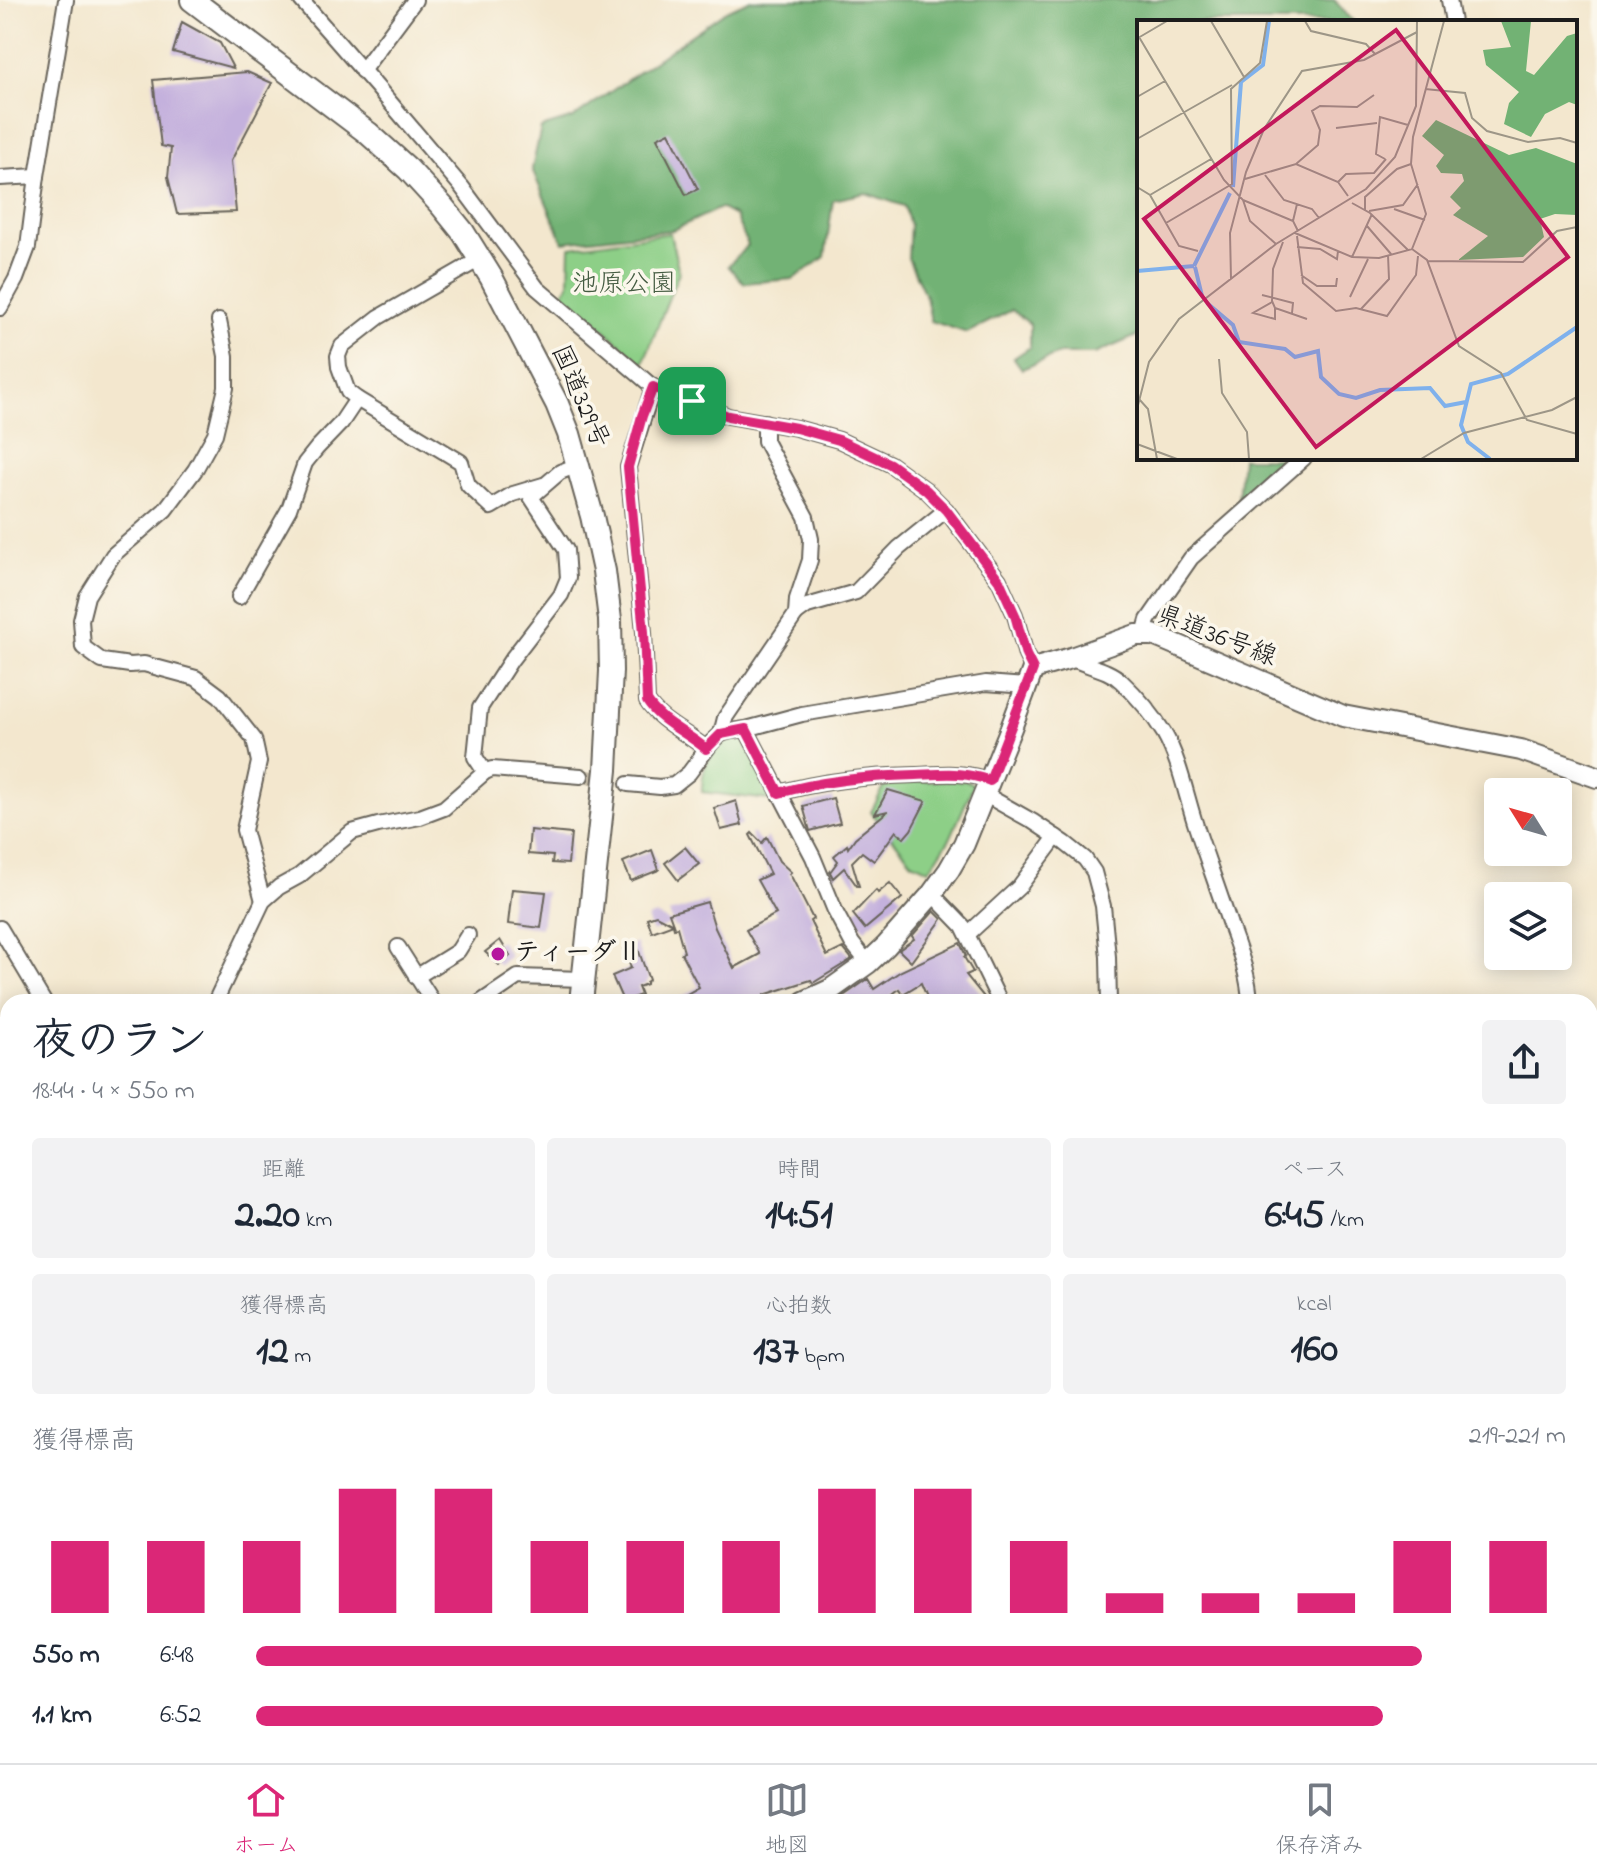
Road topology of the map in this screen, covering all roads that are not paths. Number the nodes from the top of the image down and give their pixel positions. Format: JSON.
{"nodes":[{"id":1,"x":66,"y":0,"type":"edge"},
{"id":2,"x":192,"y":0,"type":"edge"},
{"id":3,"x":301,"y":0,"type":"edge"},
{"id":4,"x":415,"y":0,"type":"edge"},
{"id":5,"x":1449,"y":0,"type":"edge"},
{"id":6,"x":1453,"y":20,"type":"edge"},
{"id":7,"x":362,"y":71,"type":"junction"},
{"id":8,"x":37,"y":176,"type":"junction"},
{"id":9,"x":0,"y":178,"type":"edge"},
{"id":10,"x":461,"y":186,"type":"junction"},
{"id":11,"x":442,"y":206,"type":"junction"},
{"id":12,"x":480,"y":259,"type":"junction"},
{"id":13,"x":0,"y":308,"type":"edge"},
{"id":14,"x":219,"y":321,"type":"dead end"},
{"id":15,"x":653,"y":387,"type":"junction"},
{"id":16,"x":357,"y":399,"type":"junction"},
{"id":17,"x":765,"y":422,"type":"junction"},
{"id":18,"x":1302,"y":460,"type":"edge"},
{"id":19,"x":578,"y":465,"type":"junction"},
{"id":20,"x":543,"y":485,"type":"junction"},
{"id":21,"x":946,"y":510,"type":"junction"},
{"id":22,"x":239,"y":597,"type":"dead end"},
{"id":23,"x":796,"y":614,"type":"junction"},
{"id":24,"x":1144,"y":634,"type":"junction"},
{"id":25,"x":1071,"y":658,"type":"junction"},
{"id":26,"x":1029,"y":677,"type":"junction"},
{"id":27,"x":746,"y":729,"type":"junction"},
{"id":28,"x":721,"y":734,"type":"junction"},
{"id":29,"x":706,"y":749,"type":"junction"},
{"id":30,"x":485,"y":772,"type":"junction"},
{"id":31,"x":581,"y":776,"type":"tunnel mouth"},
{"id":32,"x":1597,"y":777,"type":"edge"},
{"id":33,"x":628,"y":784,"type":"tunnel mouth"},
{"id":34,"x":987,"y":788,"type":"junction"},
{"id":35,"x":779,"y":793,"type":"junction"},
{"id":36,"x":1056,"y":837,"type":"junction"},
{"id":37,"x":931,"y":895,"type":"junction"},
{"id":38,"x":263,"y":901,"type":"junction"},
{"id":39,"x":0,"y":928,"type":"edge"},
{"id":40,"x":968,"y":934,"type":"junction"},
{"id":41,"x":468,"y":935,"type":"dead end"},
{"id":42,"x":398,"y":947,"type":"dead end"},
{"id":43,"x":868,"y":963,"type":"junction"},
{"id":44,"x":416,"y":977,"type":"junction"},
{"id":45,"x":582,"y":991,"type":"edge"},
{"id":46,"x":39,"y":994,"type":"edge"},
{"id":47,"x":219,"y":994,"type":"edge"},
{"id":48,"x":428,"y":994,"type":"edge"},
{"id":49,"x":493,"y":994,"type":"edge"},
{"id":50,"x":821,"y":994,"type":"edge"},
{"id":51,"x":996,"y":994,"type":"edge"},
{"id":52,"x":1109,"y":994,"type":"edge"},
{"id":53,"x":1250,"y":994,"type":"edge"}],
"edges":[{"from":1,"to":8,"type":"street"},
{"from":2,"to":11,"type":"highway","name":"国道329号"},
{"from":3,"to":7,"type":"street"},
{"from":4,"to":7,"type":"street"},
{"from":5,"to":6,"type":"street"},
{"from":7,"to":10,"type":"street"},
{"from":8,"to":9,"type":"street"},
{"from":8,"to":13,"type":"street"},
{"from":10,"to":11,"type":"street"},
{"from":10,"to":15,"type":"street"},
{"from":11,"to":12,"type":"highway","name":"国道329号"},
{"from":12,"to":16,"type":"street"},
{"from":12,"to":19,"type":"highway","name":"国道329号"},
{"from":14,"to":38,"type":"street"},
{"from":15,"to":17,"type":"street"},
{"from":15,"to":29,"type":"street"},
{"from":16,"to":20,"type":"street"},
{"from":16,"to":22,"type":"street"},
{"from":17,"to":21,"type":"street"},
{"from":17,"to":23,"type":"street"},
{"from":18,"to":24,"type":"street"},
{"from":19,"to":20,"type":"street"},
{"from":19,"to":45,"type":"highway","name":"国道329号"},
{"from":20,"to":30,"type":"street"},
{"from":21,"to":23,"type":"street"},
{"from":21,"to":26,"type":"street"},
{"from":23,"to":28,"type":"street"},
{"from":24,"to":25,"type":"main road","name":"県道36号線"},
{"from":24,"to":32,"type":"main road","name":"県道36号線"},
{"from":25,"to":26,"type":"main road","name":"県道36号線"},
{"from":25,"to":53,"type":"street"},
{"from":26,"to":27,"type":"street"},
{"from":26,"to":34,"type":"main road"},
{"from":27,"to":28,"type":"street"},
{"from":27,"to":35,"type":"street"},
{"from":28,"to":29,"type":"street"},
{"from":29,"to":33,"type":"street"},
{"from":30,"to":31,"type":"street"},
{"from":30,"to":38,"type":"street"},
{"from":34,"to":35,"type":"street"},
{"from":34,"to":36,"type":"street"},
{"from":34,"to":37,"type":"main road"},
{"from":35,"to":43,"type":"street"},
{"from":36,"to":40,"type":"street"},
{"from":36,"to":52,"type":"street"},
{"from":37,"to":40,"type":"street"},
{"from":37,"to":43,"type":"main road"},
{"from":38,"to":47,"type":"street"},
{"from":39,"to":46,"type":"street"},
{"from":40,"to":51,"type":"street"},
{"from":41,"to":44,"type":"street"},
{"from":42,"to":44,"type":"street"},
{"from":43,"to":50,"type":"main road"},
{"from":44,"to":48,"type":"street"},
{"from":45,"to":49,"type":"street"}]}
